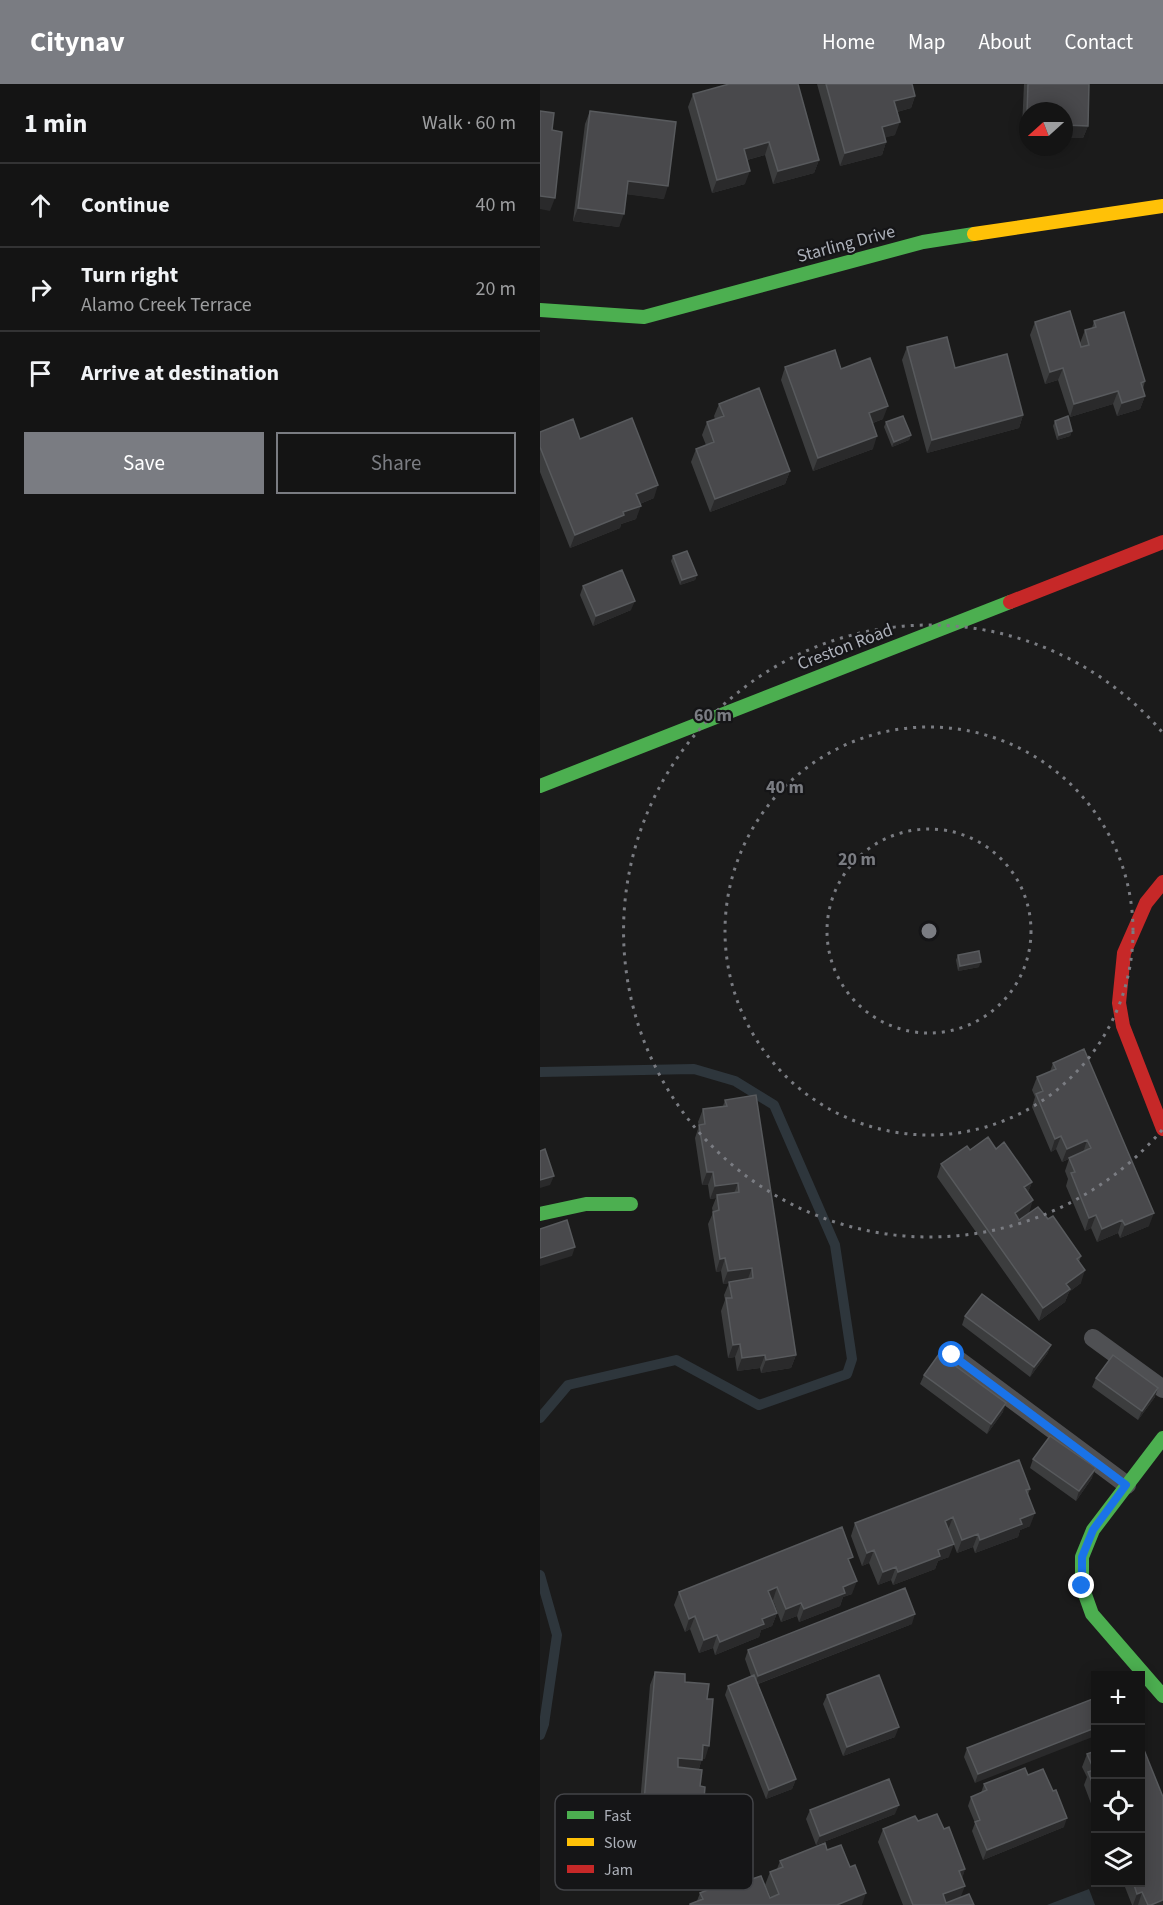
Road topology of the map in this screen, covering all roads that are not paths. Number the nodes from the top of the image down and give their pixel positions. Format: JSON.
{"nodes":[{"id":1,"x":1163,"y":206,"type":"edge"},
{"id":2,"x":540,"y":310,"type":"edge"},
{"id":3,"x":1163,"y":542,"type":"edge"},
{"id":4,"x":540,"y":786,"type":"edge"},
{"id":5,"x":1163,"y":882,"type":"edge"},
{"id":6,"x":1163,"y":1129,"type":"edge"},
{"id":7,"x":631,"y":1204,"type":"dead end"},
{"id":8,"x":540,"y":1214,"type":"edge"},
{"id":9,"x":1093,"y":1338,"type":"dead end"},
{"id":10,"x":952,"y":1355,"type":"dead end"},
{"id":11,"x":1163,"y":1389,"type":"edge"},
{"id":12,"x":1163,"y":1437,"type":"edge"},
{"id":13,"x":1126,"y":1485,"type":"junction"},
{"id":14,"x":1163,"y":1696,"type":"edge"}],
"edges":[{"from":1,"to":2,"type":"street","name":"Starling Drive"},
{"from":3,"to":4,"type":"street","name":"Creston Road"},
{"from":5,"to":6,"type":"street"},
{"from":7,"to":8,"type":"street"},
{"from":9,"to":11,"type":"lane"},
{"from":10,"to":13,"type":"lane"},
{"from":12,"to":13,"type":"street"},
{"from":13,"to":14,"type":"street"}]}
